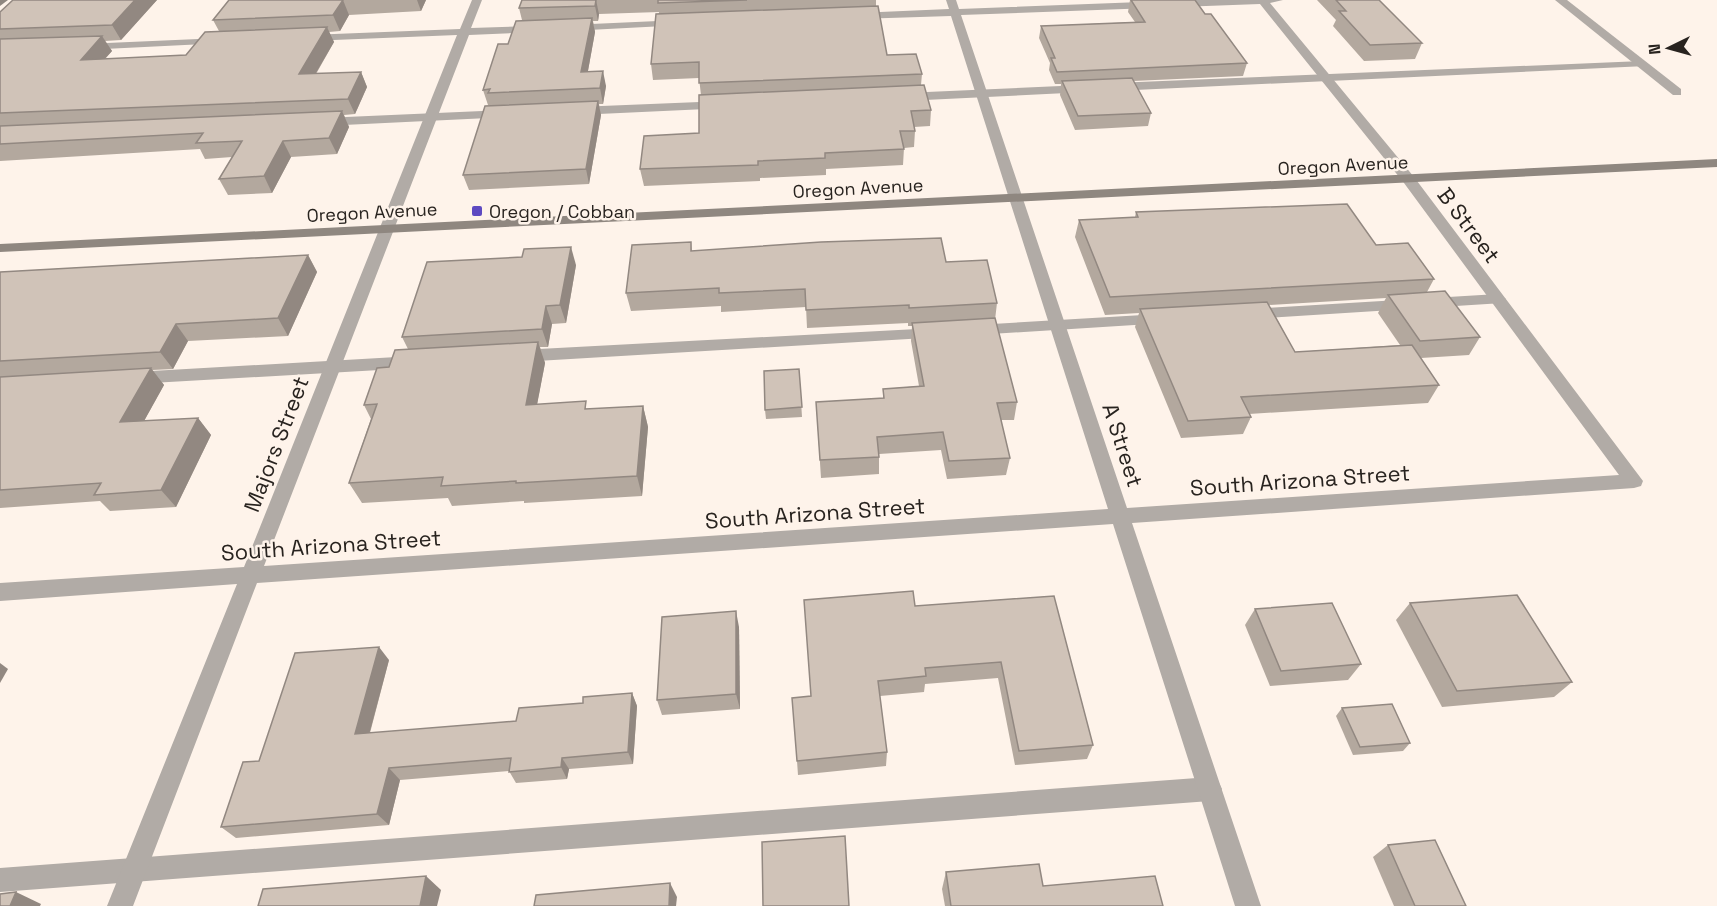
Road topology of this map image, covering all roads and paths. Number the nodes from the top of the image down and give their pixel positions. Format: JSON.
{"nodes":[{"id":1,"x":477,"y":0,"type":"edge"},
{"id":2,"x":1263,"y":0,"type":"edge"},
{"id":3,"x":1278,"y":0,"type":"edge"},
{"id":4,"x":1560,"y":0,"type":"edge"},
{"id":5,"x":953,"y":6,"type":"edge"},
{"id":6,"x":848,"y":17,"type":"edge"},
{"id":7,"x":692,"y":23,"type":"edge"},
{"id":8,"x":464,"y":32,"type":"junction"},
{"id":9,"x":292,"y":38,"type":"edge"},
{"id":10,"x":234,"y":41,"type":"edge"},
{"id":11,"x":70,"y":47,"type":"edge"},
{"id":12,"x":1642,"y":64,"type":"junction"},
{"id":13,"x":1326,"y":78,"type":"junction"},
{"id":14,"x":1677,"y":92,"type":"dead end"},
{"id":15,"x":982,"y":93,"type":"junction"},
{"id":16,"x":888,"y":97,"type":"edge"},
{"id":17,"x":736,"y":104,"type":"edge"},
{"id":18,"x":560,"y":112,"type":"edge"},
{"id":19,"x":513,"y":114,"type":"edge"},
{"id":20,"x":430,"y":117,"type":"junction"},
{"id":21,"x":310,"y":123,"type":"edge"},
{"id":22,"x":1717,"y":163,"type":"edge"},
{"id":23,"x":1409,"y":180,"type":"junction"},
{"id":24,"x":1017,"y":198,"type":"junction"},
{"id":25,"x":387,"y":229,"type":"junction"},
{"id":26,"x":0,"y":248,"type":"edge"},
{"id":27,"x":1498,"y":299,"type":"junction"},
{"id":28,"x":1237,"y":315,"type":"edge"},
{"id":29,"x":1177,"y":318,"type":"edge"},
{"id":30,"x":1059,"y":326,"type":"junction"},
{"id":31,"x":499,"y":357,"type":"edge"},
{"id":32,"x":427,"y":361,"type":"edge"},
{"id":33,"x":332,"y":367,"type":"junction"},
{"id":34,"x":117,"y":380,"type":"edge"},
{"id":35,"x":1634,"y":481,"type":"joint"},
{"id":36,"x":1121,"y":516,"type":"junction"},
{"id":37,"x":250,"y":575,"type":"junction"},
{"id":38,"x":0,"y":592,"type":"edge"},
{"id":39,"x":1210,"y":789,"type":"junction"},
{"id":40,"x":135,"y":868,"type":"junction"},
{"id":41,"x":0,"y":880,"type":"edge"},
{"id":42,"x":120,"y":906,"type":"edge"},
{"id":43,"x":1248,"y":906,"type":"edge"}],
"edges":[{"from":1,"to":8,"type":"street","name":"Majors Street"},
{"from":2,"to":3,"type":"street"},
{"from":2,"to":5,"type":"street"},
{"from":2,"to":13,"type":"street","name":"B Street"},
{"from":4,"to":12,"type":"street"},
{"from":5,"to":6,"type":"street"},
{"from":5,"to":15,"type":"street","name":"A Street"},
{"from":7,"to":8,"type":"street"},
{"from":8,"to":9,"type":"street"},
{"from":8,"to":20,"type":"street","name":"Majors Street"},
{"from":10,"to":11,"type":"street"},
{"from":12,"to":13,"type":"street"},
{"from":12,"to":14,"type":"street"},
{"from":13,"to":15,"type":"street"},
{"from":13,"to":23,"type":"street","name":"B Street"},
{"from":15,"to":16,"type":"street"},
{"from":15,"to":24,"type":"street","name":"A Street"},
{"from":17,"to":18,"type":"street"},
{"from":19,"to":20,"type":"street"},
{"from":20,"to":21,"type":"street"},
{"from":20,"to":25,"type":"street","name":"Majors Street"},
{"from":22,"to":23,"type":"street","name":"Oregon Avenue"},
{"from":23,"to":24,"type":"street","name":"Oregon Avenue"},
{"from":23,"to":27,"type":"street","name":"B Street"},
{"from":24,"to":25,"type":"street","name":"Oregon Avenue"},
{"from":24,"to":30,"type":"street","name":"A Street"},
{"from":25,"to":26,"type":"street","name":"Oregon Avenue"},
{"from":25,"to":33,"type":"street","name":"Majors Street"},
{"from":27,"to":28,"type":"street"},
{"from":27,"to":35,"type":"street","name":"B Street"},
{"from":29,"to":30,"type":"street"},
{"from":30,"to":31,"type":"street"},
{"from":30,"to":36,"type":"street","name":"A Street"},
{"from":32,"to":33,"type":"street"},
{"from":33,"to":34,"type":"street"},
{"from":33,"to":37,"type":"street","name":"Majors Street"},
{"from":35,"to":36,"type":"street","name":"South Arizona Street"},
{"from":36,"to":37,"type":"street","name":"South Arizona Street"},
{"from":36,"to":39,"type":"street","name":"A Street"},
{"from":37,"to":38,"type":"street","name":"South Arizona Street"},
{"from":37,"to":40,"type":"street","name":"Majors Street"},
{"from":39,"to":40,"type":"street"},
{"from":39,"to":43,"type":"street","name":"A Street"},
{"from":40,"to":41,"type":"street"},
{"from":40,"to":42,"type":"street","name":"Majors Street"}]}
